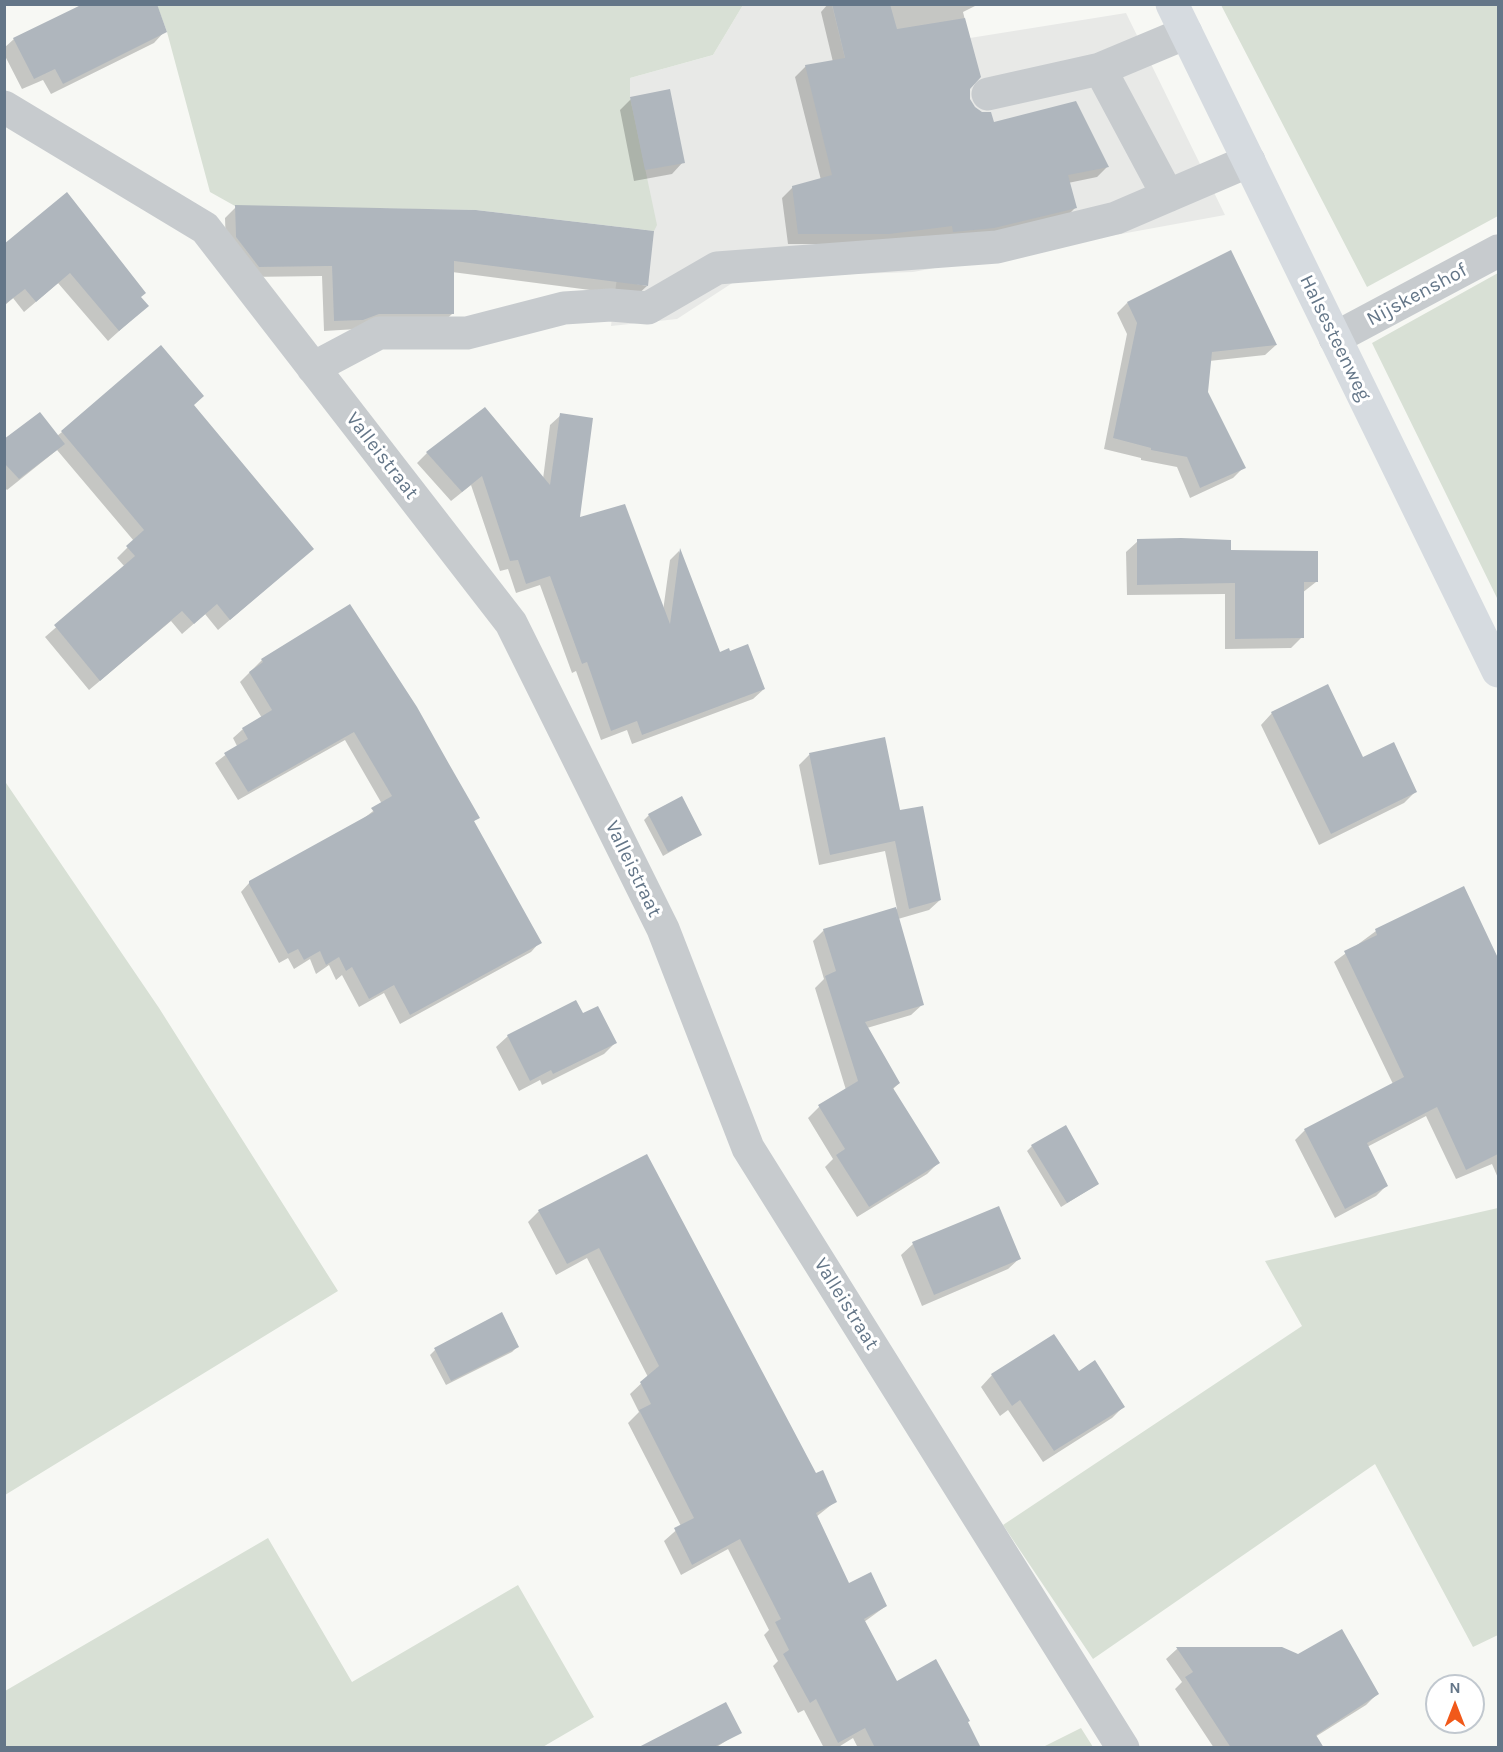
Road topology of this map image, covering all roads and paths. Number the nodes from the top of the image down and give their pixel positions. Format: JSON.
{"nodes":[{"id":1,"x":1179,"y":19,"type":"edge"},
{"id":2,"x":1100,"y":69,"type":"junction"},
{"id":3,"x":988,"y":94,"type":"dead end"},
{"id":4,"x":4,"y":107,"type":"edge"},
{"id":5,"x":1248,"y":161,"type":"junction"},
{"id":6,"x":1168,"y":196,"type":"junction"},
{"id":7,"x":1498,"y":251,"type":"edge"},
{"id":8,"x":1335,"y":338,"type":"junction"},
{"id":9,"x":313,"y":368,"type":"junction"},
{"id":10,"x":1498,"y":671,"type":"edge"},
{"id":11,"x":1123,"y":1748,"type":"edge"}],
"edges":[{"from":1,"to":2,"type":"street"},
{"from":1,"to":5,"type":"main road","name":"Halsesteenweg"},
{"from":2,"to":3,"type":"street"},
{"from":2,"to":6,"type":"street"},
{"from":4,"to":9,"type":"street","name":"Valleistraat"},
{"from":5,"to":6,"type":"street"},
{"from":5,"to":8,"type":"main road","name":"Halsesteenweg"},
{"from":6,"to":9,"type":"street"},
{"from":7,"to":8,"type":"street","name":"Nijskenshof"},
{"from":8,"to":10,"type":"main road","name":"Halsesteenweg"},
{"from":9,"to":11,"type":"street","name":"Valleistraat"}]}
